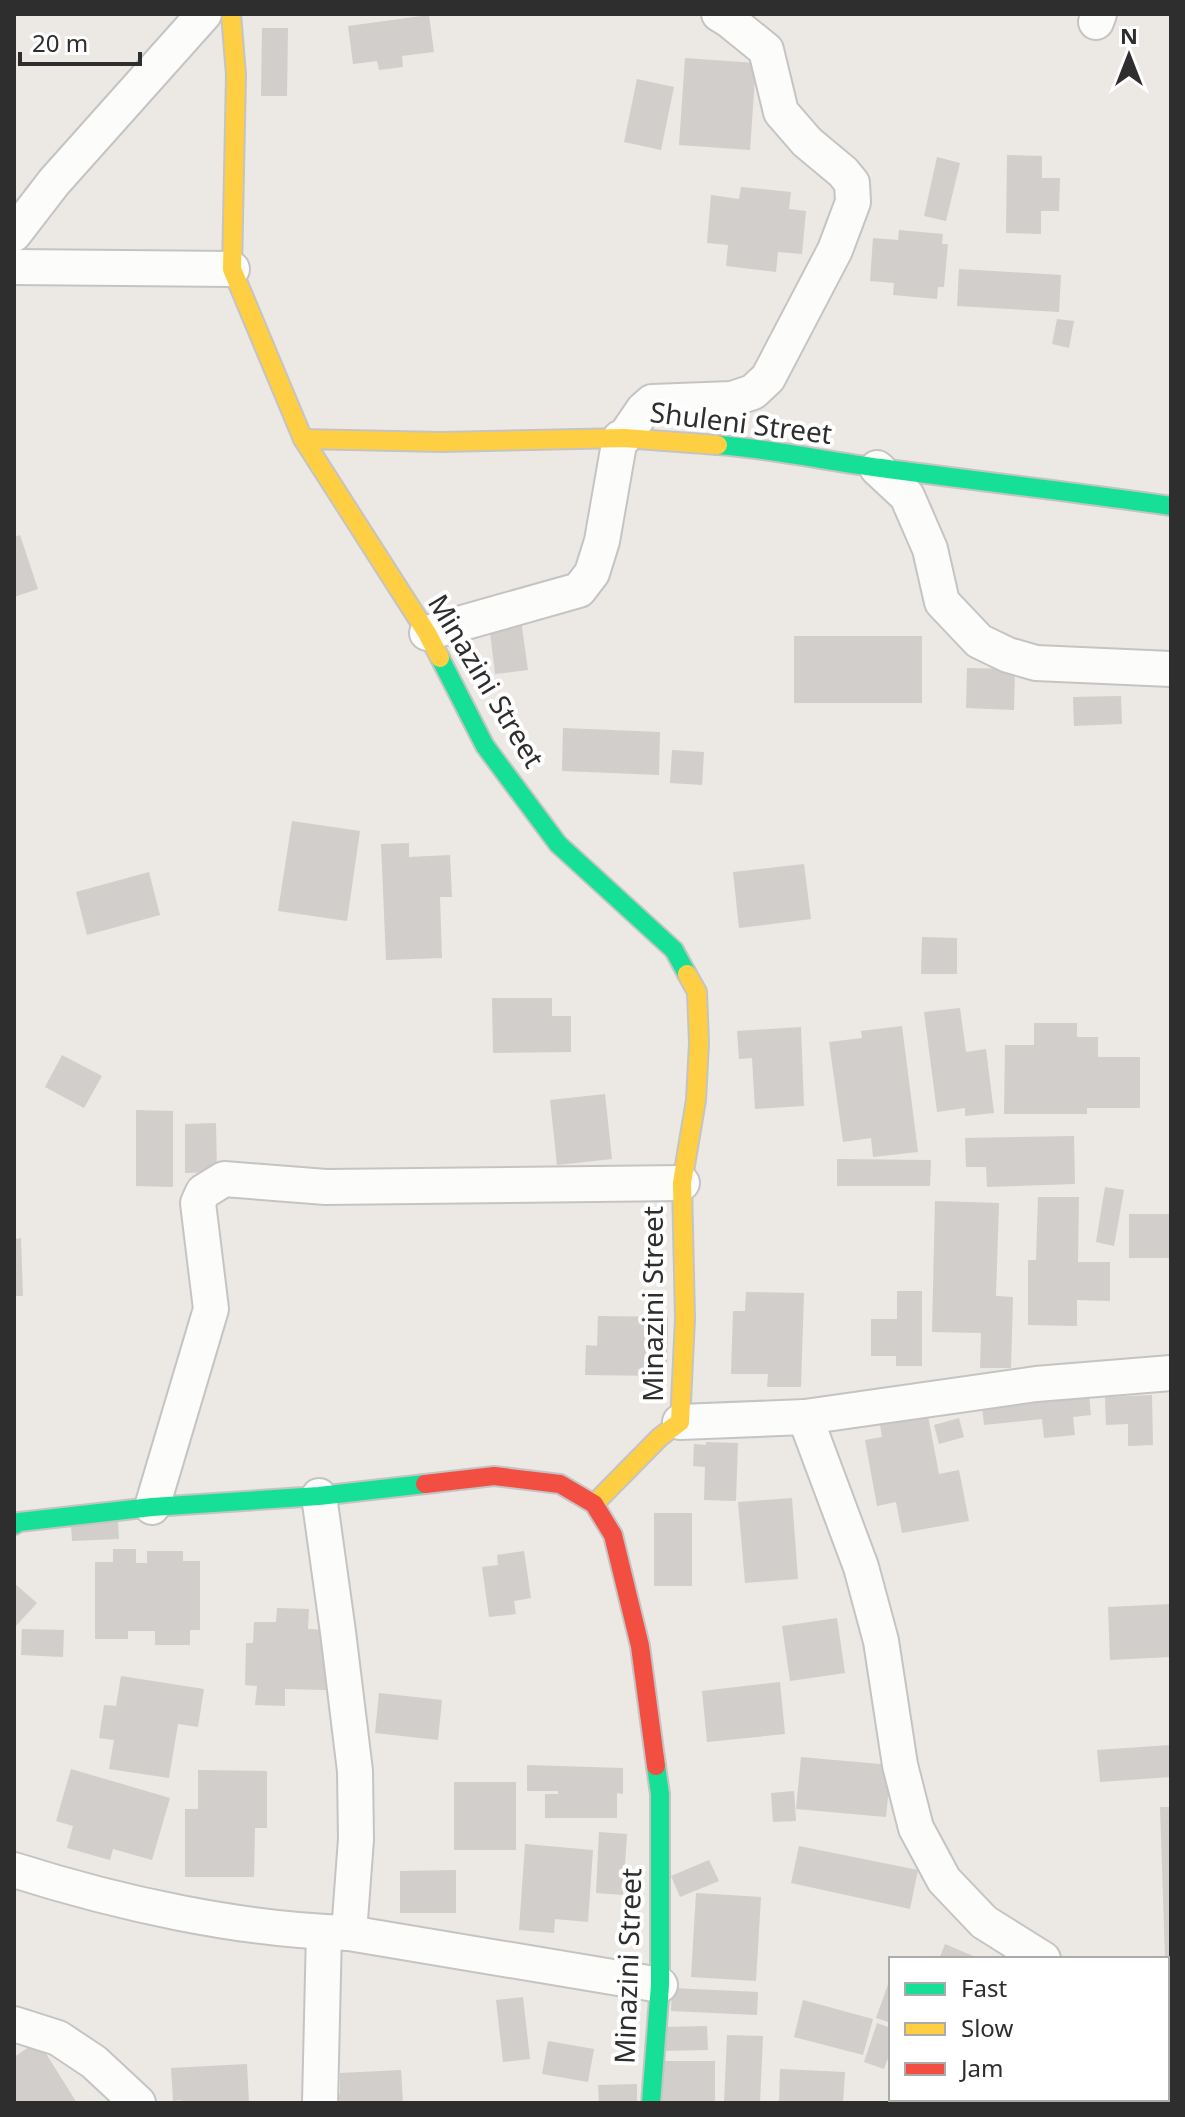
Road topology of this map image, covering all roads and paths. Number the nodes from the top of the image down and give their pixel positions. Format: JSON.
{"nodes":[{"id":1,"x":204,"y":14,"type":"edge"},
{"id":2,"x":231,"y":14,"type":"edge"},
{"id":3,"x":719,"y":14,"type":"edge"},
{"id":4,"x":14,"y":234,"type":"edge"},
{"id":5,"x":14,"y":267,"type":"edge"},
{"id":6,"x":232,"y":269,"type":"junction"},
{"id":7,"x":622,"y":438,"type":"junction"},
{"id":8,"x":303,"y":439,"type":"junction"},
{"id":9,"x":877,"y":468,"type":"junction"},
{"id":10,"x":1171,"y":506,"type":"edge"},
{"id":11,"x":427,"y":633,"type":"junction"},
{"id":12,"x":1171,"y":669,"type":"edge"},
{"id":13,"x":682,"y":1183,"type":"junction"},
{"id":14,"x":1171,"y":1373,"type":"edge"},
{"id":15,"x":805,"y":1417,"type":"junction"},
{"id":16,"x":680,"y":1422,"type":"junction"},
{"id":17,"x":319,"y":1496,"type":"junction"},
{"id":18,"x":594,"y":1504,"type":"junction"},
{"id":19,"x":152,"y":1507,"type":"junction"},
{"id":20,"x":14,"y":1525,"type":"edge"},
{"id":21,"x":14,"y":1870,"type":"edge"},
{"id":22,"x":336,"y":1932,"type":"junction"},
{"id":23,"x":1040,"y":1957,"type":"edge"},
{"id":24,"x":660,"y":1985,"type":"junction"},
{"id":25,"x":14,"y":2024,"type":"edge"},
{"id":26,"x":138,"y":2103,"type":"edge"},
{"id":27,"x":320,"y":2103,"type":"edge"},
{"id":28,"x":651,"y":2103,"type":"edge"}],
"edges":[{"from":1,"to":4,"type":"street"},
{"from":2,"to":6,"type":"street","name":"Minazini Street"},
{"from":3,"to":7,"type":"street"},
{"from":5,"to":6,"type":"street"},
{"from":6,"to":8,"type":"street","name":"Minazini Street"},
{"from":7,"to":8,"type":"street","name":"Shuleni Street"},
{"from":7,"to":9,"type":"street","name":"Shuleni Street"},
{"from":7,"to":11,"type":"street"},
{"from":8,"to":11,"type":"street","name":"Minazini Street"},
{"from":9,"to":10,"type":"street","name":"Shuleni Street"},
{"from":9,"to":12,"type":"street"},
{"from":11,"to":13,"type":"street","name":"Minazini Street"},
{"from":13,"to":16,"type":"street","name":"Minazini Street"},
{"from":13,"to":19,"type":"street"},
{"from":14,"to":15,"type":"street"},
{"from":15,"to":16,"type":"street"},
{"from":15,"to":23,"type":"street"},
{"from":16,"to":18,"type":"street","name":"Minazini Street"},
{"from":17,"to":18,"type":"street","name":"Minazini Street"},
{"from":17,"to":19,"type":"street","name":"Minazini Street"},
{"from":17,"to":22,"type":"street"},
{"from":18,"to":24,"type":"street","name":"Minazini Street"},
{"from":19,"to":20,"type":"street","name":"Minazini Street"},
{"from":21,"to":22,"type":"street"},
{"from":22,"to":24,"type":"street"},
{"from":22,"to":27,"type":"street"},
{"from":24,"to":28,"type":"street","name":"Minazini Street"},
{"from":25,"to":26,"type":"street"}]}
